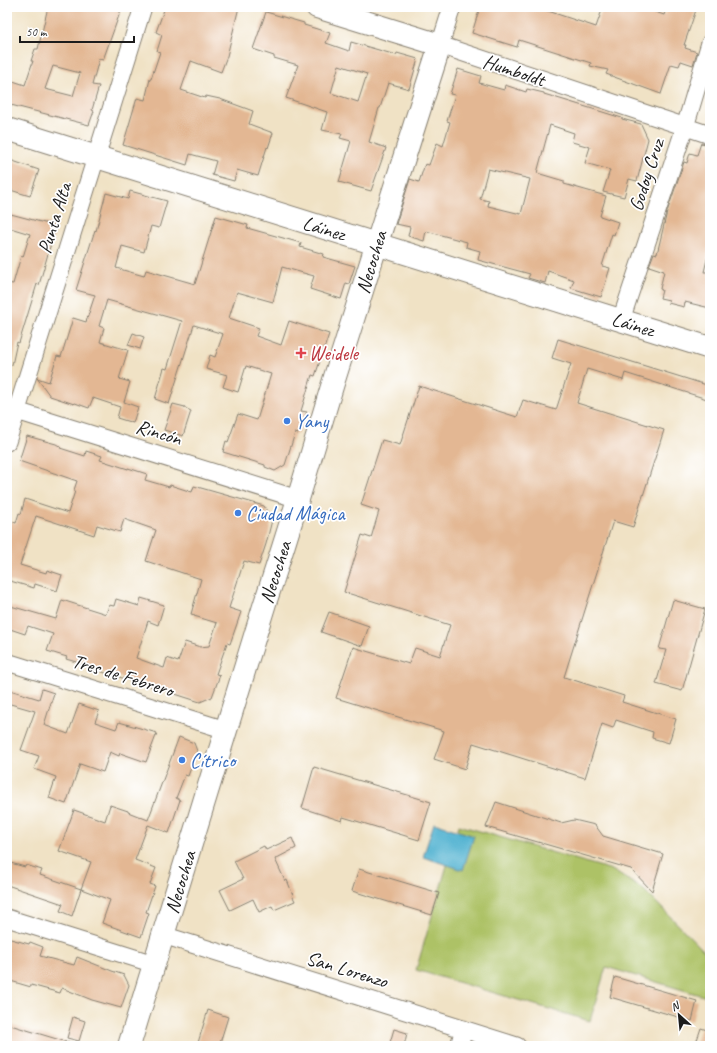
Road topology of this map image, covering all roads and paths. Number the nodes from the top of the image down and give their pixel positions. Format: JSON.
{"nodes":[{"id":1,"x":143,"y":7,"type":"edge"},
{"id":2,"x":317,"y":7,"type":"edge"},
{"id":3,"x":452,"y":7,"type":"edge"},
{"id":4,"x":710,"y":43,"type":"edge"},
{"id":5,"x":440,"y":45,"type":"junction"},
{"id":6,"x":685,"y":127,"type":"junction"},
{"id":7,"x":7,"y":129,"type":"edge"},
{"id":8,"x":710,"y":135,"type":"edge"},
{"id":9,"x":96,"y":157,"type":"junction"},
{"id":10,"x":376,"y":244,"type":"junction"},
{"id":11,"x":620,"y":320,"type":"junction"},
{"id":12,"x":710,"y":348,"type":"edge"},
{"id":13,"x":12,"y":409,"type":"edge"},
{"id":14,"x":7,"y":442,"type":"edge"},
{"id":15,"x":298,"y":499,"type":"junction"},
{"id":16,"x":7,"y":662,"type":"edge"},
{"id":17,"x":226,"y":730,"type":"junction"},
{"id":18,"x":7,"y":918,"type":"edge"},
{"id":19,"x":163,"y":935,"type":"junction"},
{"id":20,"x":154,"y":964,"type":"junction"},
{"id":21,"x":464,"y":1029,"type":"junction"},
{"id":22,"x":129,"y":1046,"type":"edge"},
{"id":23,"x":459,"y":1046,"type":"edge"},
{"id":24,"x":517,"y":1046,"type":"edge"}],
"edges":[{"from":1,"to":9,"type":"street","name":"Punta Alta"},
{"from":2,"to":5,"type":"main road","name":"Humboldt"},
{"from":3,"to":5,"type":"street","name":"Necochea"},
{"from":4,"to":6,"type":"street","name":"Godoy Cruz"},
{"from":5,"to":6,"type":"street","name":"Humboldt"},
{"from":5,"to":10,"type":"main road","name":"Necochea"},
{"from":6,"to":8,"type":"street","name":"Humboldt"},
{"from":6,"to":11,"type":"street","name":"Godoy Cruz"},
{"from":7,"to":9,"type":"main road","name":"Láinez"},
{"from":9,"to":10,"type":"main road","name":"Láinez"},
{"from":9,"to":13,"type":"street","name":"Punta Alta"},
{"from":10,"to":11,"type":"main road","name":"Láinez"},
{"from":10,"to":15,"type":"main road","name":"Necochea"},
{"from":11,"to":12,"type":"main road","name":"Láinez"},
{"from":13,"to":14,"type":"street","name":"Punta Alta"},
{"from":13,"to":15,"type":"street","name":"Rincón"},
{"from":15,"to":17,"type":"main road","name":"Necochea"},
{"from":16,"to":17,"type":"street","name":"Tres de Febrero"},
{"from":17,"to":19,"type":"main road","name":"Necochea"},
{"from":18,"to":20,"type":"street"},
{"from":19,"to":20,"type":"main road","name":"Necochea"},
{"from":19,"to":21,"type":"street","name":"San Lorenzo"},
{"from":20,"to":22,"type":"main road","name":"Necochea"},
{"from":21,"to":23,"type":"street"},
{"from":21,"to":24,"type":"street","name":"San Lorenzo"}]}
